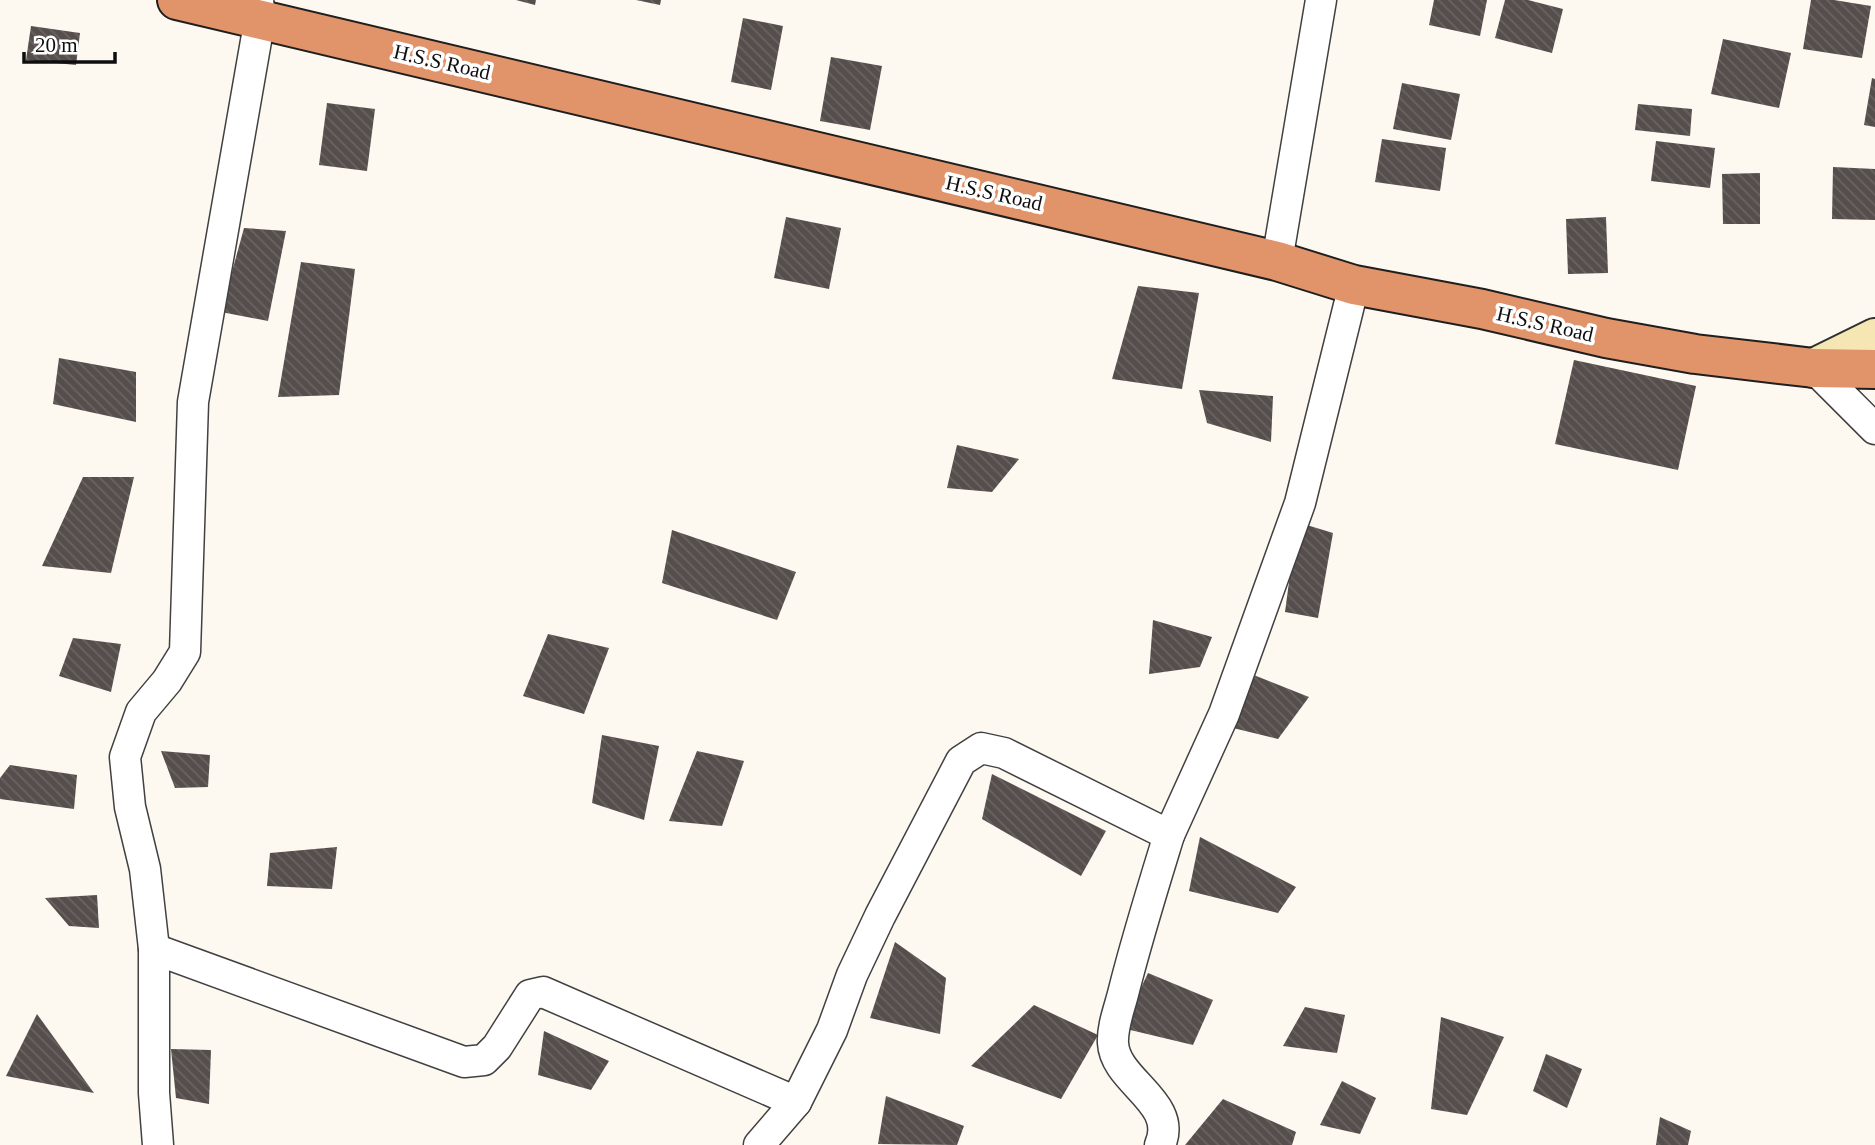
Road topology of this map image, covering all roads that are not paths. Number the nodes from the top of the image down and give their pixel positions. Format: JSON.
{"nodes":[{"id":1,"x":177,"y":0,"type":"edge"},
{"id":2,"x":1321,"y":0,"type":"edge"},
{"id":3,"x":259,"y":9,"type":"edge"},
{"id":4,"x":1277,"y":261,"type":"junction"},
{"id":5,"x":1354,"y":285,"type":"junction"},
{"id":6,"x":1875,"y":338,"type":"edge"},
{"id":7,"x":1814,"y":368,"type":"junction"},
{"id":8,"x":1875,"y":369,"type":"edge"},
{"id":9,"x":1875,"y":429,"type":"edge"},
{"id":10,"x":1169,"y":835,"type":"junction"},
{"id":11,"x":154,"y":949,"type":"junction"},
{"id":12,"x":796,"y":1102,"type":"junction"},
{"id":13,"x":158,"y":1145,"type":"edge"},
{"id":14,"x":760,"y":1145,"type":"edge"},
{"id":15,"x":1160,"y":1145,"type":"edge"}],
"edges":[{"from":1,"to":3,"type":"highway","name":"H.S.S Road"},
{"from":2,"to":4,"type":"street"},
{"from":3,"to":4,"type":"highway","name":"H.S.S Road"},
{"from":3,"to":11,"type":"street"},
{"from":4,"to":5,"type":"highway","name":"H.S.S Road"},
{"from":5,"to":7,"type":"highway","name":"H.S.S Road"},
{"from":5,"to":10,"type":"street"},
{"from":6,"to":7,"type":"main road"},
{"from":7,"to":8,"type":"highway","name":"H.S.S Road"},
{"from":7,"to":9,"type":"street"},
{"from":10,"to":12,"type":"street"},
{"from":10,"to":15,"type":"street"},
{"from":11,"to":12,"type":"street"},
{"from":11,"to":13,"type":"street"},
{"from":12,"to":14,"type":"street"}]}
